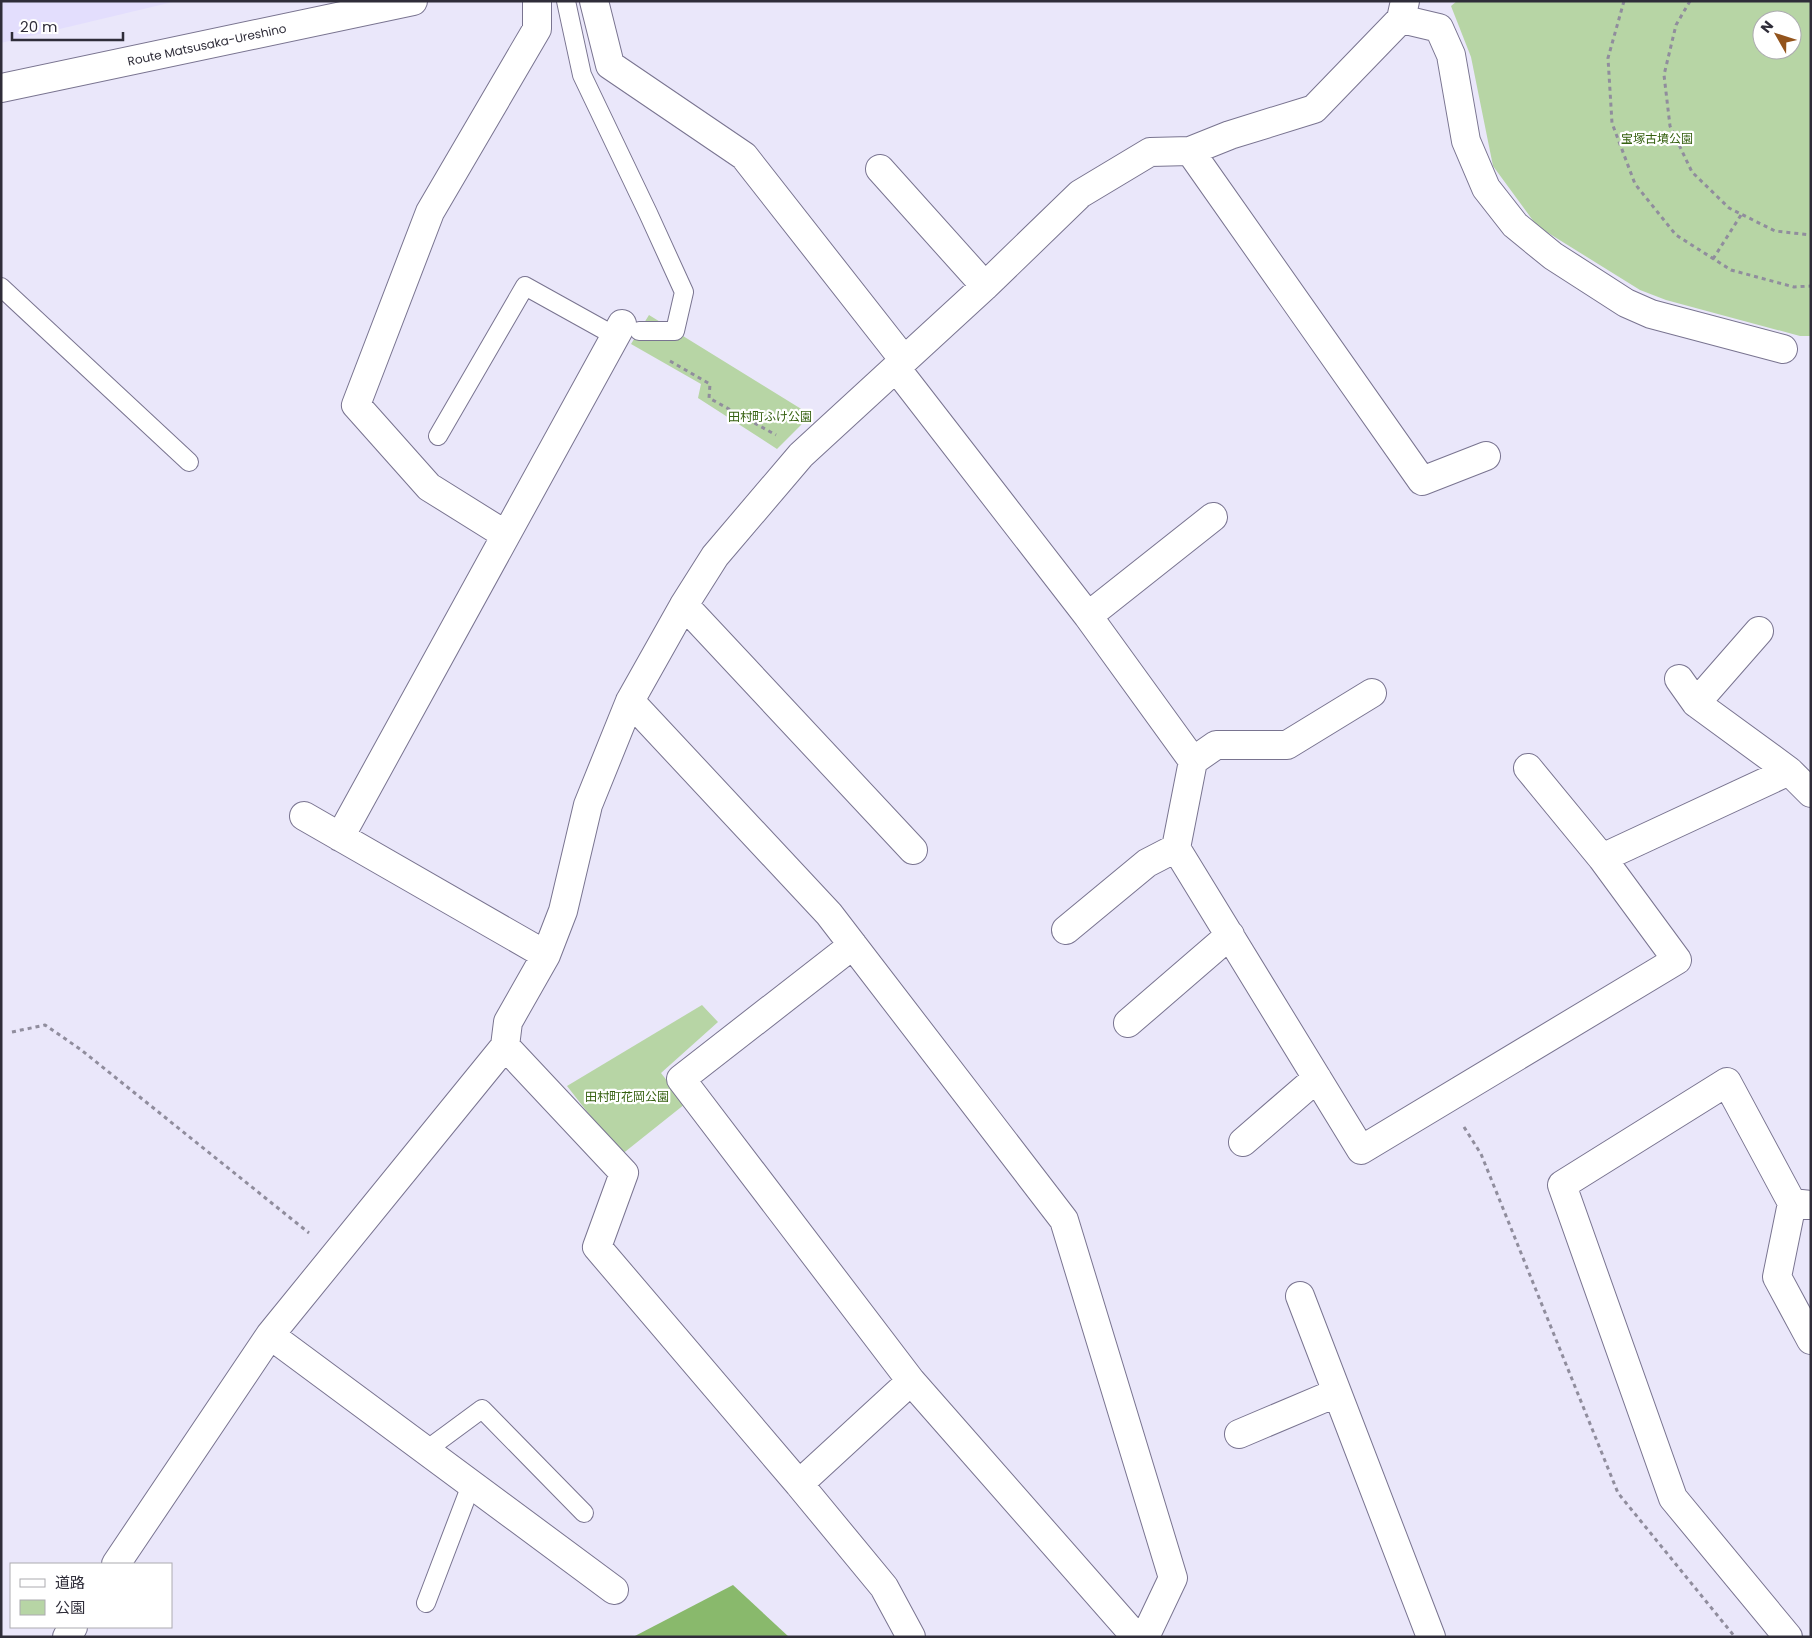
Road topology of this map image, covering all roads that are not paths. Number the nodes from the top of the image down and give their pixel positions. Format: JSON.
{"nodes":[{"id":1,"x":413,"y":1,"type":"edge"},
{"id":2,"x":536,"y":1,"type":"edge"},
{"id":3,"x":566,"y":1,"type":"edge"},
{"id":4,"x":594,"y":1,"type":"edge"},
{"id":5,"x":1403,"y":10,"type":"edge"},
{"id":6,"x":1,"y":88,"type":"edge"},
{"id":7,"x":1190,"y":151,"type":"junction"},
{"id":8,"x":880,"y":169,"type":"dead end"},
{"id":9,"x":985,"y":286,"type":"junction"},
{"id":10,"x":1,"y":287,"type":"edge"},
{"id":11,"x":625,"y":330,"type":"junction"},
{"id":12,"x":1783,"y":349,"type":"dead end"},
{"id":13,"x":900,"y":364,"type":"junction"},
{"id":14,"x":438,"y":436,"type":"dead end"},
{"id":15,"x":1486,"y":456,"type":"dead end"},
{"id":16,"x":189,"y":462,"type":"dead end"},
{"id":17,"x":1213,"y":517,"type":"dead end"},
{"id":18,"x":506,"y":535,"type":"junction"},
{"id":19,"x":684,"y":605,"type":"junction"},
{"id":20,"x":1088,"y":616,"type":"junction"},
{"id":21,"x":1759,"y":631,"type":"dead end"},
{"id":22,"x":1679,"y":679,"type":"dead end"},
{"id":23,"x":1372,"y":693,"type":"dead end"},
{"id":24,"x":630,"y":701,"type":"junction"},
{"id":25,"x":1696,"y":703,"type":"junction"},
{"id":26,"x":1194,"y":761,"type":"junction"},
{"id":27,"x":1528,"y":768,"type":"dead end"},
{"id":28,"x":1789,"y":771,"type":"junction"},
{"id":29,"x":1811,"y":793,"type":"edge"},
{"id":30,"x":304,"y":816,"type":"dead end"},
{"id":31,"x":340,"y":838,"type":"junction"},
{"id":32,"x":1176,"y":848,"type":"junction"},
{"id":33,"x":912,"y":850,"type":"dead end"},
{"id":34,"x":1602,"y":858,"type":"junction"},
{"id":35,"x":1066,"y":930,"type":"dead end"},
{"id":36,"x":1230,"y":935,"type":"junction"},
{"id":37,"x":853,"y":945,"type":"junction"},
{"id":38,"x":546,"y":955,"type":"junction"},
{"id":39,"x":1128,"y":1023,"type":"dead end"},
{"id":40,"x":505,"y":1046,"type":"junction"},
{"id":41,"x":1317,"y":1078,"type":"junction"},
{"id":42,"x":1243,"y":1142,"type":"dead end"},
{"id":43,"x":1801,"y":1204,"type":"edge"},
{"id":44,"x":1300,"y":1296,"type":"dead end"},
{"id":45,"x":270,"y":1335,"type":"junction"},
{"id":46,"x":1811,"y":1340,"type":"edge"},
{"id":47,"x":911,"y":1381,"type":"junction"},
{"id":48,"x":1336,"y":1393,"type":"junction"},
{"id":49,"x":1239,"y":1434,"type":"dead end"},
{"id":50,"x":425,"y":1451,"type":"junction"},
{"id":51,"x":799,"y":1484,"type":"junction"},
{"id":52,"x":471,"y":1485,"type":"junction"},
{"id":53,"x":584,"y":1513,"type":"dead end"},
{"id":54,"x":117,"y":1563,"type":"edge"},
{"id":55,"x":614,"y":1590,"type":"dead end"},
{"id":56,"x":426,"y":1603,"type":"dead end"},
{"id":57,"x":911,"y":1637,"type":"edge"},
{"id":58,"x":1136,"y":1637,"type":"edge"},
{"id":59,"x":1144,"y":1637,"type":"edge"},
{"id":60,"x":1431,"y":1637,"type":"edge"},
{"id":61,"x":1788,"y":1637,"type":"edge"}],
"edges":[{"from":1,"to":6,"type":"street","name":"Route Matsusaka-Ureshino"},
{"from":2,"to":18,"type":"street"},
{"from":3,"to":11,"type":"lane"},
{"from":4,"to":13,"type":"street"},
{"from":5,"to":7,"type":"street"},
{"from":5,"to":12,"type":"street"},
{"from":7,"to":9,"type":"street"},
{"from":7,"to":15,"type":"street"},
{"from":8,"to":9,"type":"street"},
{"from":9,"to":13,"type":"street"},
{"from":10,"to":16,"type":"lane"},
{"from":11,"to":14,"type":"lane"},
{"from":11,"to":18,"type":"street"},
{"from":13,"to":19,"type":"street"},
{"from":13,"to":20,"type":"street"},
{"from":17,"to":20,"type":"street"},
{"from":18,"to":31,"type":"street"},
{"from":19,"to":24,"type":"street"},
{"from":19,"to":33,"type":"street"},
{"from":20,"to":26,"type":"street"},
{"from":21,"to":25,"type":"street"},
{"from":22,"to":25,"type":"street"},
{"from":23,"to":26,"type":"street"},
{"from":24,"to":37,"type":"street"},
{"from":24,"to":38,"type":"street"},
{"from":25,"to":28,"type":"street"},
{"from":26,"to":32,"type":"street"},
{"from":27,"to":34,"type":"street"},
{"from":28,"to":29,"type":"street"},
{"from":28,"to":34,"type":"street"},
{"from":30,"to":31,"type":"street"},
{"from":31,"to":38,"type":"street"},
{"from":32,"to":35,"type":"street"},
{"from":32,"to":36,"type":"street"},
{"from":34,"to":41,"type":"street"},
{"from":36,"to":39,"type":"street"},
{"from":36,"to":41,"type":"street"},
{"from":37,"to":47,"type":"street"},
{"from":37,"to":59,"type":"street"},
{"from":38,"to":40,"type":"street"},
{"from":40,"to":45,"type":"street"},
{"from":40,"to":51,"type":"street"},
{"from":41,"to":42,"type":"street"},
{"from":43,"to":46,"type":"street"},
{"from":43,"to":61,"type":"street"},
{"from":44,"to":48,"type":"street"},
{"from":45,"to":50,"type":"street"},
{"from":45,"to":54,"type":"street"},
{"from":47,"to":51,"type":"street"},
{"from":47,"to":58,"type":"street"},
{"from":48,"to":49,"type":"street"},
{"from":48,"to":60,"type":"street"},
{"from":50,"to":52,"type":"street"},
{"from":50,"to":53,"type":"lane"},
{"from":51,"to":57,"type":"street"},
{"from":52,"to":55,"type":"street"},
{"from":52,"to":56,"type":"lane"}]}
